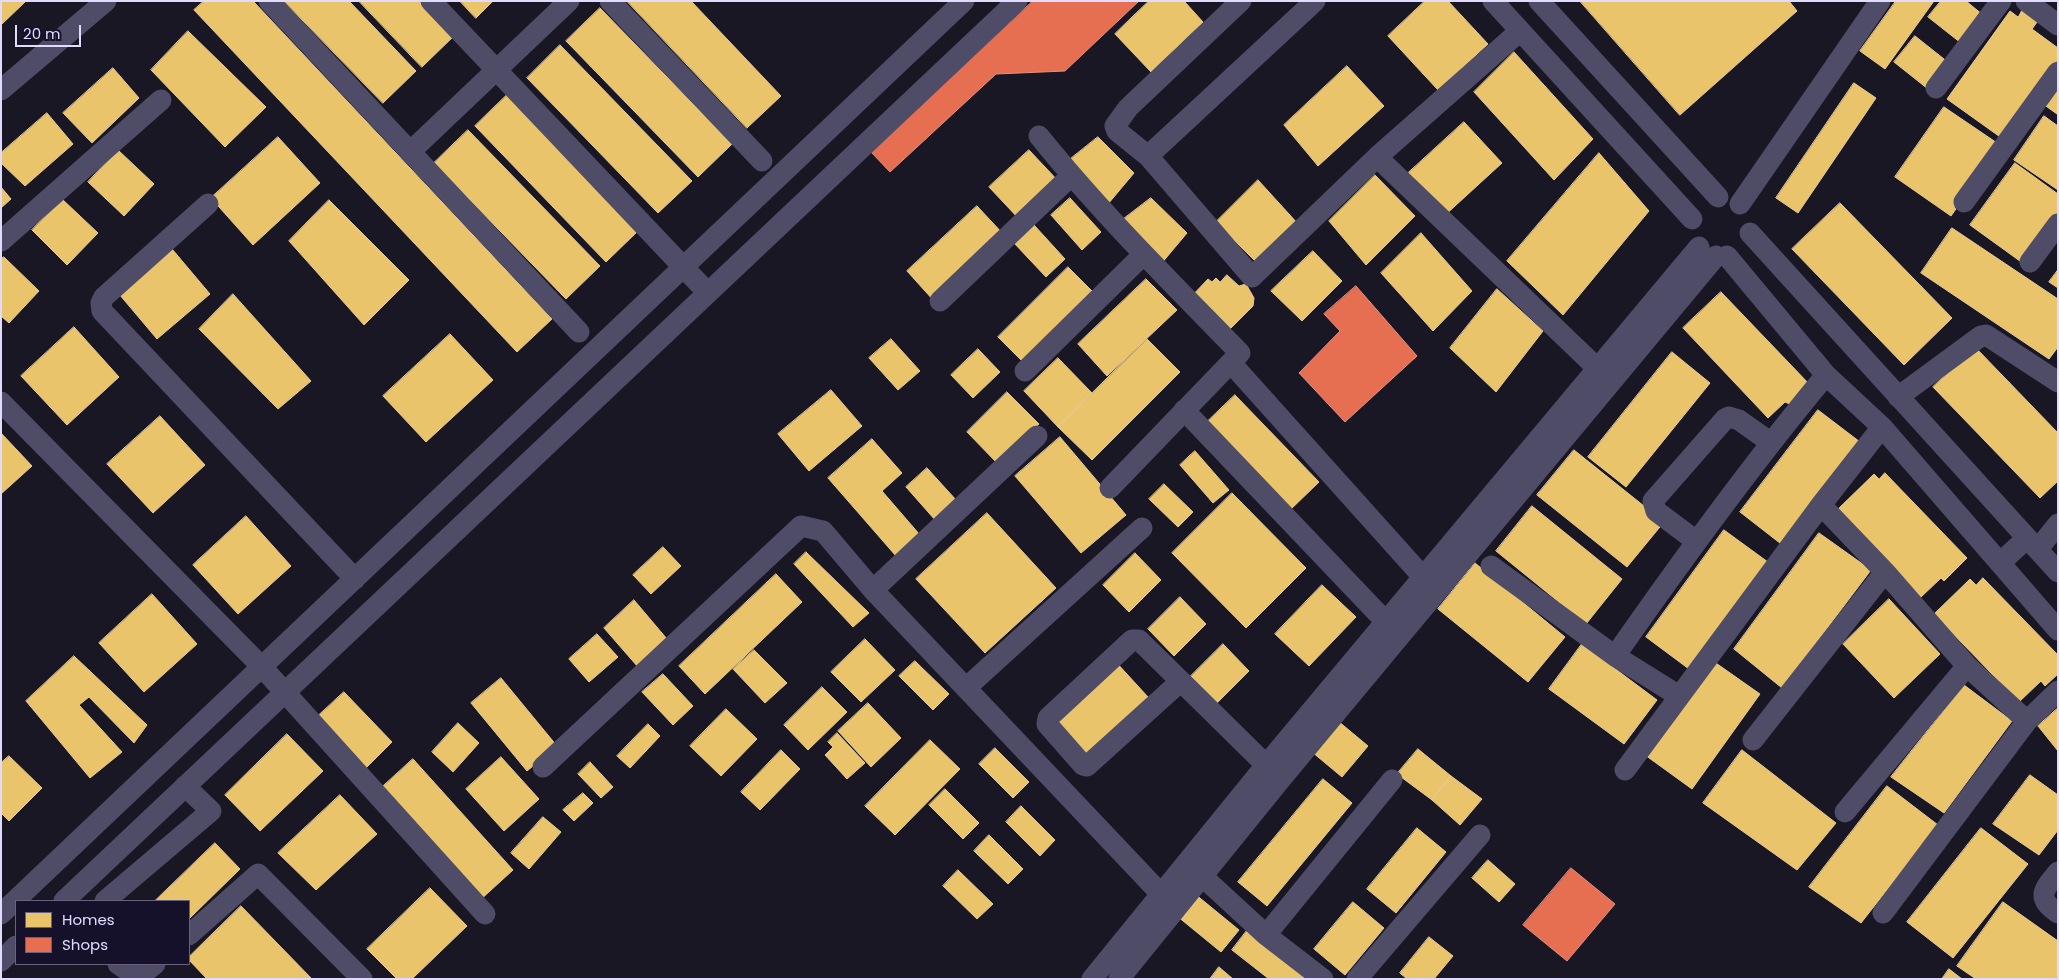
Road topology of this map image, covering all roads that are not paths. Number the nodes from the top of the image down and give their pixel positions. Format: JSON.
{"nodes":[{"id":1,"x":106,"y":1,"type":"edge"},
{"id":2,"x":269,"y":1,"type":"edge"},
{"id":3,"x":431,"y":1,"type":"edge"},
{"id":4,"x":569,"y":1,"type":"edge"},
{"id":5,"x":610,"y":1,"type":"edge"},
{"id":6,"x":964,"y":1,"type":"edge"},
{"id":7,"x":1017,"y":1,"type":"edge"},
{"id":8,"x":1241,"y":1,"type":"edge"},
{"id":9,"x":1316,"y":1,"type":"edge"},
{"id":10,"x":1493,"y":1,"type":"edge"},
{"id":11,"x":1539,"y":1,"type":"edge"},
{"id":12,"x":1880,"y":1,"type":"edge"},
{"id":13,"x":2001,"y":1,"type":"edge"},
{"id":14,"x":2026,"y":1,"type":"edge"},
{"id":15,"x":2058,"y":25,"type":"edge"},
{"id":16,"x":1520,"y":31,"type":"junction"},
{"id":17,"x":497,"y":70,"type":"junction"},
{"id":18,"x":2058,"y":72,"type":"edge"},
{"id":19,"x":1936,"y":88,"type":"dead end"},
{"id":20,"x":1,"y":90,"type":"edge"},
{"id":21,"x":161,"y":100,"type":"dead end"},
{"id":22,"x":1039,"y":136,"type":"dead end"},
{"id":23,"x":410,"y":152,"type":"junction"},
{"id":24,"x":1148,"y":156,"type":"junction"},
{"id":25,"x":1377,"y":157,"type":"junction"},
{"id":26,"x":762,"y":161,"type":"dead end"},
{"id":27,"x":1071,"y":176,"type":"junction"},
{"id":28,"x":1718,"y":197,"type":"junction"},
{"id":29,"x":1964,"y":202,"type":"dead end"},
{"id":30,"x":208,"y":204,"type":"dead end"},
{"id":31,"x":1740,"y":204,"type":"junction"},
{"id":32,"x":1692,"y":219,"type":"junction"},
{"id":33,"x":2058,"y":224,"type":"edge"},
{"id":34,"x":1750,"y":233,"type":"junction"},
{"id":35,"x":1,"y":241,"type":"edge"},
{"id":36,"x":1714,"y":253,"type":"junction"},
{"id":37,"x":1143,"y":255,"type":"junction"},
{"id":38,"x":2030,"y":262,"type":"dead end"},
{"id":39,"x":685,"y":267,"type":"junction"},
{"id":40,"x":708,"y":293,"type":"junction"},
{"id":41,"x":940,"y":301,"type":"dead end"},
{"id":42,"x":579,"y":332,"type":"dead end"},
{"id":43,"x":1231,"y":363,"type":"junction"},
{"id":44,"x":1596,"y":367,"type":"junction"},
{"id":45,"x":1025,"y":371,"type":"dead end"},
{"id":46,"x":1826,"y":375,"type":"junction"},
{"id":47,"x":2058,"y":382,"type":"edge"},
{"id":48,"x":1892,"y":389,"type":"junction"},
{"id":49,"x":1,"y":402,"type":"edge"},
{"id":50,"x":1859,"y":405,"type":"junction"},
{"id":51,"x":1184,"y":410,"type":"junction"},
{"id":52,"x":1882,"y":427,"type":"junction"},
{"id":53,"x":1037,"y":436,"type":"dead end"},
{"id":54,"x":1770,"y":442,"type":"junction"},
{"id":55,"x":1110,"y":488,"type":"dead end"},
{"id":56,"x":1821,"y":505,"type":"junction"},
{"id":57,"x":2058,"y":524,"type":"edge"},
{"id":58,"x":1142,"y":528,"type":"dead end"},
{"id":59,"x":1696,"y":541,"type":"junction"},
{"id":60,"x":2032,"y":544,"type":"junction"},
{"id":61,"x":2000,"y":563,"type":"junction"},
{"id":62,"x":1491,"y":566,"type":"dead end"},
{"id":63,"x":1885,"y":572,"type":"junction"},
{"id":64,"x":2058,"y":572,"type":"edge"},
{"id":65,"x":1423,"y":577,"type":"junction"},
{"id":66,"x":355,"y":579,"type":"junction"},
{"id":67,"x":873,"y":590,"type":"junction"},
{"id":68,"x":1386,"y":622,"type":"junction"},
{"id":69,"x":2058,"y":630,"type":"edge"},
{"id":70,"x":1615,"y":656,"type":"junction"},
{"id":71,"x":1968,"y":666,"type":"junction"},
{"id":72,"x":262,"y":667,"type":"junction"},
{"id":73,"x":1181,"y":681,"type":"junction"},
{"id":74,"x":966,"y":686,"type":"junction"},
{"id":75,"x":2058,"y":691,"type":"edge"},
{"id":76,"x":285,"y":693,"type":"junction"},
{"id":77,"x":1680,"y":696,"type":"junction"},
{"id":78,"x":2027,"y":721,"type":"junction"},
{"id":79,"x":1753,"y":740,"type":"dead end"},
{"id":80,"x":1266,"y":765,"type":"junction"},
{"id":81,"x":542,"y":766,"type":"dead end"},
{"id":82,"x":1625,"y":770,"type":"dead end"},
{"id":83,"x":1392,"y":780,"type":"dead end"},
{"id":84,"x":185,"y":786,"type":"junction"},
{"id":85,"x":1845,"y":812,"type":"dead end"},
{"id":86,"x":1480,"y":835,"type":"dead end"},
{"id":87,"x":2058,"y":872,"type":"edge"},
{"id":88,"x":1203,"y":877,"type":"junction"},
{"id":89,"x":1161,"y":894,"type":"junction"},
{"id":90,"x":16,"y":900,"type":"edge"},
{"id":91,"x":65,"y":900,"type":"edge"},
{"id":92,"x":107,"y":900,"type":"edge"},
{"id":93,"x":15,"y":901,"type":"edge"},
{"id":94,"x":1883,"y":913,"type":"dead end"},
{"id":95,"x":2058,"y":913,"type":"edge"},
{"id":96,"x":1,"y":914,"type":"edge"},
{"id":97,"x":485,"y":914,"type":"dead end"},
{"id":98,"x":190,"y":933,"type":"edge"},
{"id":99,"x":1266,"y":935,"type":"junction"},
{"id":100,"x":15,"y":947,"type":"edge"},
{"id":101,"x":1,"y":961,"type":"edge"},
{"id":102,"x":119,"y":965,"type":"edge"},
{"id":103,"x":154,"y":965,"type":"edge"},
{"id":104,"x":362,"y":979,"type":"edge"},
{"id":105,"x":1092,"y":979,"type":"edge"},
{"id":106,"x":1119,"y":979,"type":"edge"},
{"id":107,"x":1323,"y":979,"type":"edge"},
{"id":108,"x":1357,"y":979,"type":"edge"}],
"edges":[{"from":1,"to":20,"type":"street"},
{"from":2,"to":23,"type":"street"},
{"from":3,"to":17,"type":"street"},
{"from":4,"to":17,"type":"street"},
{"from":5,"to":26,"type":"street"},
{"from":6,"to":39,"type":"street"},
{"from":7,"to":40,"type":"street"},
{"from":8,"to":24,"type":"street"},
{"from":9,"to":24,"type":"street"},
{"from":10,"to":16,"type":"street"},
{"from":11,"to":28,"type":"street"},
{"from":12,"to":31,"type":"street"},
{"from":13,"to":19,"type":"street"},
{"from":14,"to":15,"type":"street"},
{"from":16,"to":25,"type":"street"},
{"from":16,"to":32,"type":"street"},
{"from":17,"to":23,"type":"street"},
{"from":17,"to":39,"type":"street"},
{"from":18,"to":29,"type":"street"},
{"from":21,"to":35,"type":"street"},
{"from":22,"to":27,"type":"street"},
{"from":23,"to":42,"type":"street"},
{"from":24,"to":25,"type":"street"},
{"from":25,"to":44,"type":"street"},
{"from":27,"to":37,"type":"street"},
{"from":27,"to":41,"type":"street"},
{"from":28,"to":31,"type":"street"},
{"from":28,"to":32,"type":"street"},
{"from":30,"to":66,"type":"street"},
{"from":31,"to":34,"type":"street"},
{"from":32,"to":36,"type":"street"},
{"from":33,"to":38,"type":"street"},
{"from":34,"to":36,"type":"street"},
{"from":34,"to":48,"type":"street"},
{"from":36,"to":44,"type":"street"},
{"from":36,"to":46,"type":"street"},
{"from":36,"to":88,"type":"street"},
{"from":37,"to":43,"type":"street"},
{"from":37,"to":45,"type":"street"},
{"from":39,"to":40,"type":"street"},
{"from":39,"to":66,"type":"street"},
{"from":40,"to":76,"type":"street"},
{"from":43,"to":51,"type":"street"},
{"from":43,"to":65,"type":"street"},
{"from":44,"to":65,"type":"street"},
{"from":46,"to":50,"type":"street"},
{"from":46,"to":54,"type":"street"},
{"from":47,"to":48,"type":"street"},
{"from":48,"to":50,"type":"street"},
{"from":48,"to":60,"type":"street"},
{"from":49,"to":72,"type":"street"},
{"from":50,"to":52,"type":"street"},
{"from":51,"to":55,"type":"street"},
{"from":51,"to":68,"type":"street"},
{"from":52,"to":56,"type":"street"},
{"from":52,"to":61,"type":"street"},
{"from":53,"to":67,"type":"street"},
{"from":54,"to":59,"type":"street"},
{"from":54,"to":59,"type":"street"},
{"from":56,"to":63,"type":"street"},
{"from":56,"to":77,"type":"street"},
{"from":57,"to":60,"type":"street"},
{"from":58,"to":74,"type":"street"},
{"from":59,"to":70,"type":"street"},
{"from":60,"to":61,"type":"street"},
{"from":60,"to":64,"type":"street"},
{"from":61,"to":69,"type":"street"},
{"from":62,"to":70,"type":"street"},
{"from":63,"to":71,"type":"street"},
{"from":63,"to":79,"type":"street"},
{"from":65,"to":68,"type":"street"},
{"from":66,"to":72,"type":"street"},
{"from":67,"to":74,"type":"street"},
{"from":67,"to":81,"type":"street"},
{"from":68,"to":80,"type":"street"},
{"from":70,"to":77,"type":"street"},
{"from":71,"to":78,"type":"street"},
{"from":71,"to":85,"type":"street"},
{"from":72,"to":76,"type":"street"},
{"from":72,"to":90,"type":"street"},
{"from":73,"to":73,"type":"street"},
{"from":73,"to":80,"type":"street"},
{"from":74,"to":89,"type":"street"},
{"from":75,"to":78,"type":"street"},
{"from":76,"to":84,"type":"street"},
{"from":76,"to":97,"type":"street"},
{"from":77,"to":82,"type":"street"},
{"from":78,"to":94,"type":"street"},
{"from":80,"to":89,"type":"street"},
{"from":83,"to":99,"type":"street"},
{"from":84,"to":91,"type":"street"},
{"from":84,"to":92,"type":"street"},
{"from":86,"to":108,"type":"street"},
{"from":87,"to":95,"type":"street"},
{"from":88,"to":99,"type":"street"},
{"from":88,"to":106,"type":"street"},
{"from":89,"to":105,"type":"street"},
{"from":93,"to":96,"type":"street"},
{"from":98,"to":104,"type":"street"},
{"from":99,"to":107,"type":"street"},
{"from":100,"to":101,"type":"street"},
{"from":102,"to":103,"type":"street"}]}
